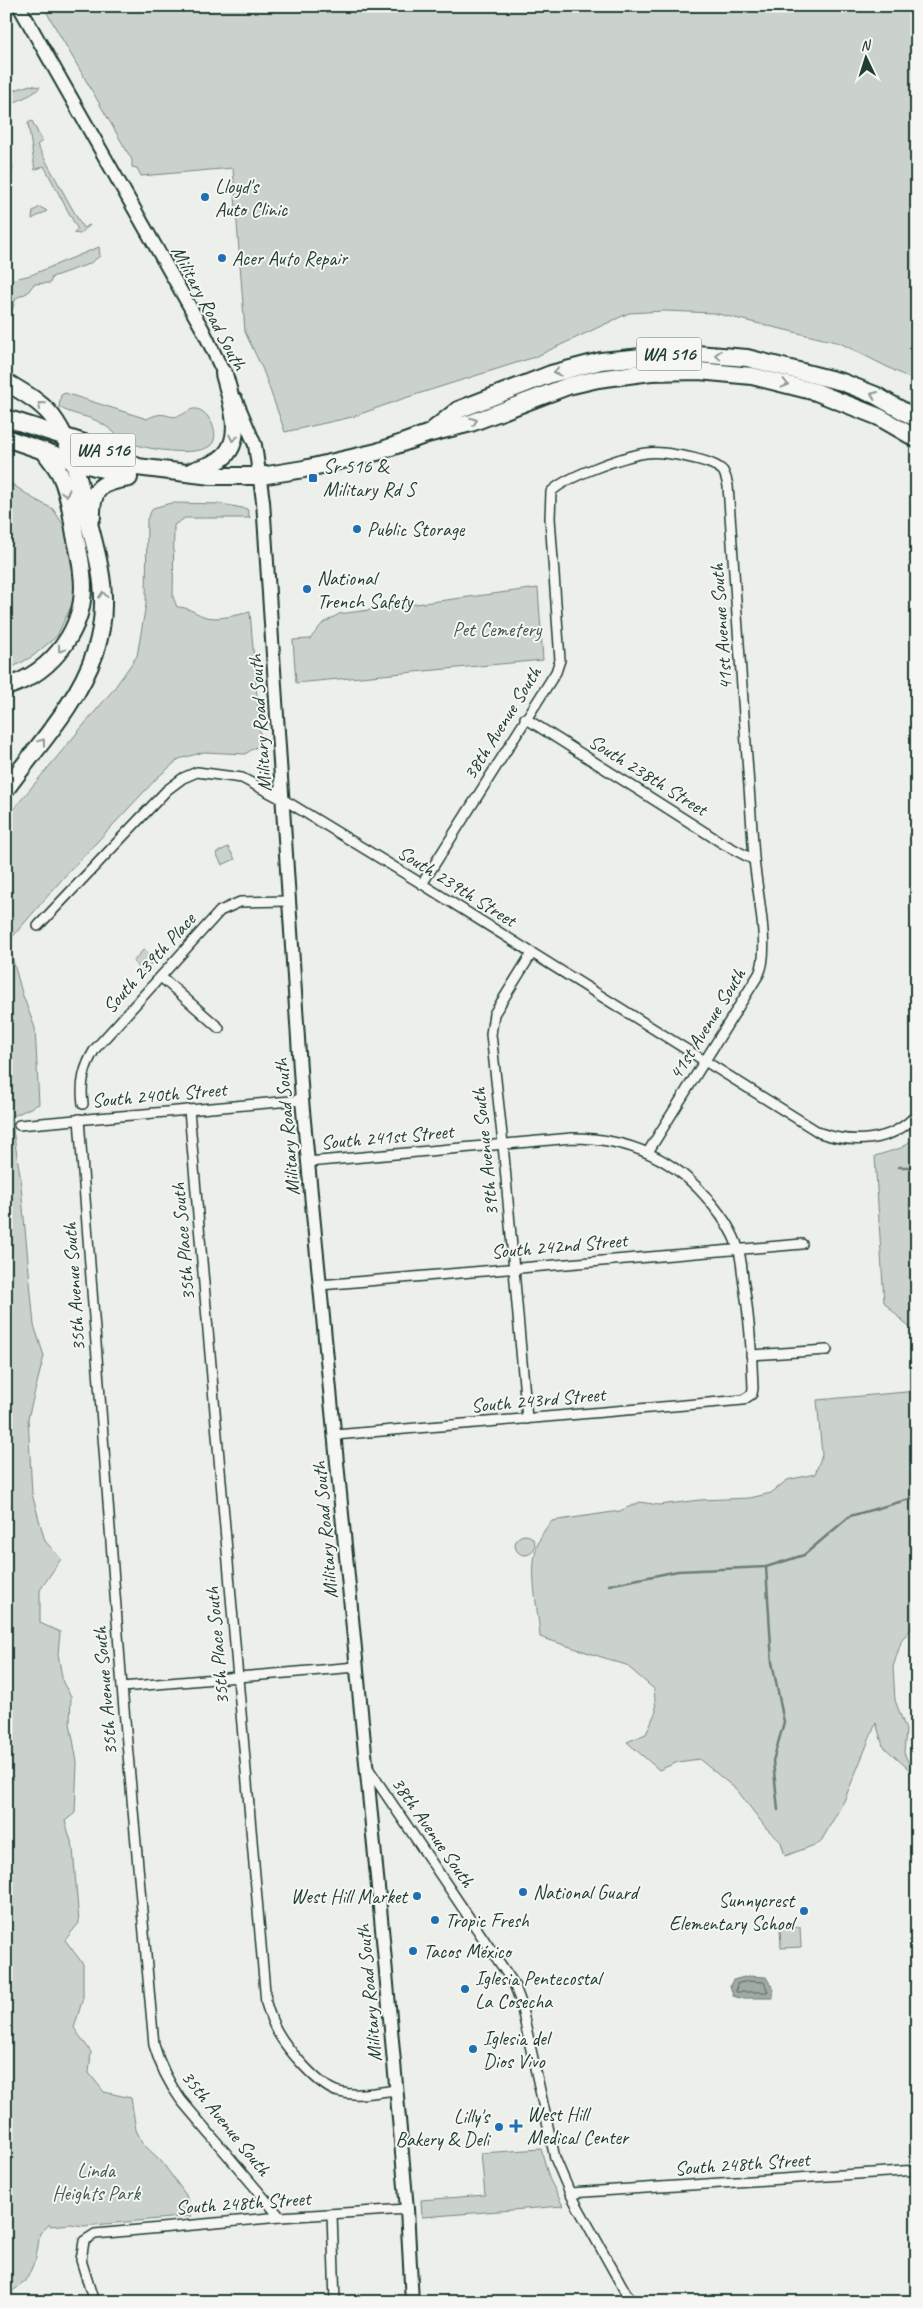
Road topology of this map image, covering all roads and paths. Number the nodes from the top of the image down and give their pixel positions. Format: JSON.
{"nodes":[{"id":1,"x":19,"y":6,"type":"edge"},
{"id":2,"x":224,"y":374,"type":"junction"},
{"id":3,"x":6,"y":382,"type":"edge"},
{"id":4,"x":6,"y":418,"type":"edge"},
{"id":5,"x":917,"y":419,"type":"edge"},
{"id":6,"x":427,"y":434,"type":"junction"},
{"id":7,"x":6,"y":438,"type":"edge"},
{"id":8,"x":65,"y":438,"type":"junction"},
{"id":9,"x":917,"y":439,"type":"edge"},
{"id":10,"x":44,"y":451,"type":"junction"},
{"id":11,"x":73,"y":461,"type":"junction"},
{"id":12,"x":137,"y":467,"type":"junction"},
{"id":13,"x":718,"y":467,"type":"joint"},
{"id":14,"x":160,"y":470,"type":"junction"},
{"id":15,"x":184,"y":473,"type":"junction"},
{"id":16,"x":261,"y":476,"type":"junction"},
{"id":17,"x":93,"y":539,"type":"junction"},
{"id":18,"x":6,"y":687,"type":"edge"},
{"id":19,"x":525,"y":718,"type":"junction"},
{"id":20,"x":6,"y":789,"type":"edge"},
{"id":21,"x":284,"y":800,"type":"junction"},
{"id":22,"x":754,"y":860,"type":"junction"},
{"id":23,"x":422,"y":884,"type":"junction"},
{"id":24,"x":290,"y":901,"type":"junction"},
{"id":25,"x":38,"y":926,"type":"dead end"},
{"id":26,"x":532,"y":953,"type":"junction"},
{"id":27,"x":161,"y":976,"type":"junction"},
{"id":28,"x":219,"y":1028,"type":"dead end"},
{"id":29,"x":705,"y":1059,"type":"junction"},
{"id":30,"x":302,"y":1100,"type":"junction"},
{"id":31,"x":83,"y":1104,"type":"dead end"},
{"id":32,"x":189,"y":1110,"type":"junction"},
{"id":33,"x":917,"y":1114,"type":"edge"},
{"id":34,"x":79,"y":1119,"type":"junction"},
{"id":35,"x":19,"y":1125,"type":"dead end"},
{"id":36,"x":503,"y":1144,"type":"junction"},
{"id":37,"x":648,"y":1152,"type":"junction"},
{"id":38,"x":308,"y":1162,"type":"junction"},
{"id":39,"x":802,"y":1244,"type":"dead end"},
{"id":40,"x":739,"y":1249,"type":"junction"},
{"id":41,"x":514,"y":1267,"type":"junction"},
{"id":42,"x":320,"y":1284,"type":"junction"},
{"id":43,"x":827,"y":1350,"type":"dead end"},
{"id":44,"x":751,"y":1355,"type":"junction"},
{"id":45,"x":527,"y":1419,"type":"junction"},
{"id":46,"x":336,"y":1435,"type":"junction"},
{"id":47,"x":356,"y":1667,"type":"junction"},
{"id":48,"x":237,"y":1677,"type":"junction"},
{"id":49,"x":122,"y":1686,"type":"junction"},
{"id":50,"x":366,"y":1766,"type":"junction"},
{"id":51,"x":396,"y":2090,"type":"junction"},
{"id":52,"x":917,"y":2170,"type":"edge"},
{"id":53,"x":570,"y":2192,"type":"junction"},
{"id":54,"x":407,"y":2209,"type":"junction"},
{"id":55,"x":332,"y":2214,"type":"junction"},
{"id":56,"x":280,"y":2217,"type":"junction"},
{"id":57,"x":94,"y":2302,"type":"edge"},
{"id":58,"x":335,"y":2302,"type":"edge"},
{"id":59,"x":412,"y":2302,"type":"edge"},
{"id":60,"x":631,"y":2302,"type":"edge"}],
"edges":[{"from":1,"to":2,"type":"main road","name":"Military Road South"},
{"from":2,"to":15,"type":"highway","one_way":true},
{"from":2,"to":16,"type":"main road","name":"Military Road South"},
{"from":8,"to":3,"type":"highway","one_way":true},
{"from":4,"to":8,"type":"highway","number":"WA 516"},
{"from":5,"to":6,"type":"highway","number":"WA 516","one_way":true},
{"from":6,"to":9,"type":"highway","number":"WA 516","one_way":true},
{"from":6,"to":16,"type":"highway","number":"WA 516"},
{"from":7,"to":10,"type":"highway","number":"WA 516"},
{"from":8,"to":11,"type":"highway"},
{"from":8,"to":12,"type":"highway","number":"WA 516"},
{"from":10,"to":11,"type":"highway","number":"WA 516"},
{"from":10,"to":18,"type":"highway","one_way":true},
{"from":11,"to":12,"type":"highway","number":"WA 516"},
{"from":11,"to":17,"type":"highway"},
{"from":12,"to":14,"type":"highway","number":"WA 516"},
{"from":13,"to":19,"type":"street","name":"38th Avenue South"},
{"from":13,"to":22,"type":"street","name":"41st Avenue South"},
{"from":14,"to":15,"type":"highway","number":"WA 516"},
{"from":14,"to":17,"type":"highway"},
{"from":15,"to":16,"type":"highway","number":"WA 516"},
{"from":16,"to":21,"type":"main road","name":"Military Road South"},
{"from":20,"to":17,"type":"highway","one_way":true},
{"from":19,"to":22,"type":"street","name":"South 238th Street"},
{"from":19,"to":23,"type":"street","name":"38th Avenue South"},
{"from":21,"to":23,"type":"street","name":"South 239th Street"},
{"from":21,"to":24,"type":"main road","name":"Military Road South"},
{"from":21,"to":25,"type":"street","name":"South 239th Street"},
{"from":22,"to":29,"type":"street","name":"41st Avenue South"},
{"from":23,"to":26,"type":"street","name":"South 239th Street"},
{"from":24,"to":27,"type":"street","name":"South 239th Place"},
{"from":24,"to":30,"type":"main road","name":"Military Road South"},
{"from":26,"to":29,"type":"street","name":"South 239th Street"},
{"from":26,"to":36,"type":"street","name":"39th Avenue South"},
{"from":27,"to":28,"type":"street"},
{"from":27,"to":31,"type":"street","name":"South 239th Place"},
{"from":29,"to":33,"type":"street","name":"South 239th Street"},
{"from":29,"to":37,"type":"street","name":"41st Avenue South"},
{"from":30,"to":32,"type":"street","name":"South 240th Street"},
{"from":30,"to":38,"type":"main road","name":"Military Road South"},
{"from":32,"to":34,"type":"street","name":"South 240th Street"},
{"from":32,"to":48,"type":"street","name":"35th Place South"},
{"from":34,"to":35,"type":"street","name":"South 240th Street"},
{"from":34,"to":49,"type":"street","name":"35th Avenue South"},
{"from":36,"to":37,"type":"street","name":"South 241st Street"},
{"from":36,"to":38,"type":"street","name":"South 241st Street"},
{"from":36,"to":41,"type":"street","name":"39th Avenue South"},
{"from":37,"to":40,"type":"street"},
{"from":38,"to":42,"type":"main road","name":"Military Road South"},
{"from":39,"to":40,"type":"street","name":"South 242nd Street"},
{"from":40,"to":41,"type":"street","name":"South 242nd Street"},
{"from":40,"to":44,"type":"street"},
{"from":41,"to":42,"type":"street","name":"South 242nd Street"},
{"from":41,"to":45,"type":"street","name":"39th Avenue South"},
{"from":42,"to":46,"type":"main road","name":"Military Road South"},
{"from":43,"to":44,"type":"street"},
{"from":44,"to":45,"type":"street","name":"South 243rd Street"},
{"from":45,"to":46,"type":"street","name":"South 243rd Street"},
{"from":46,"to":47,"type":"main road","name":"Military Road South"},
{"from":47,"to":48,"type":"street"},
{"from":47,"to":50,"type":"main road","name":"Military Road South"},
{"from":48,"to":49,"type":"street"},
{"from":48,"to":51,"type":"street","name":"35th Place South"},
{"from":49,"to":56,"type":"street","name":"35th Avenue South"},
{"from":50,"to":51,"type":"main road","name":"Military Road South"},
{"from":50,"to":53,"type":"street","name":"38th Avenue South"},
{"from":51,"to":54,"type":"main road","name":"Military Road South"},
{"from":52,"to":53,"type":"street","name":"South 248th Street"},
{"from":53,"to":60,"type":"street","name":"38th Avenue South"},
{"from":54,"to":55,"type":"street","name":"South 248th Street"},
{"from":54,"to":59,"type":"main road","name":"Military Road South"},
{"from":55,"to":56,"type":"street","name":"South 248th Street"},
{"from":55,"to":58,"type":"street"},
{"from":56,"to":57,"type":"street","name":"South 248th Street"}]}
